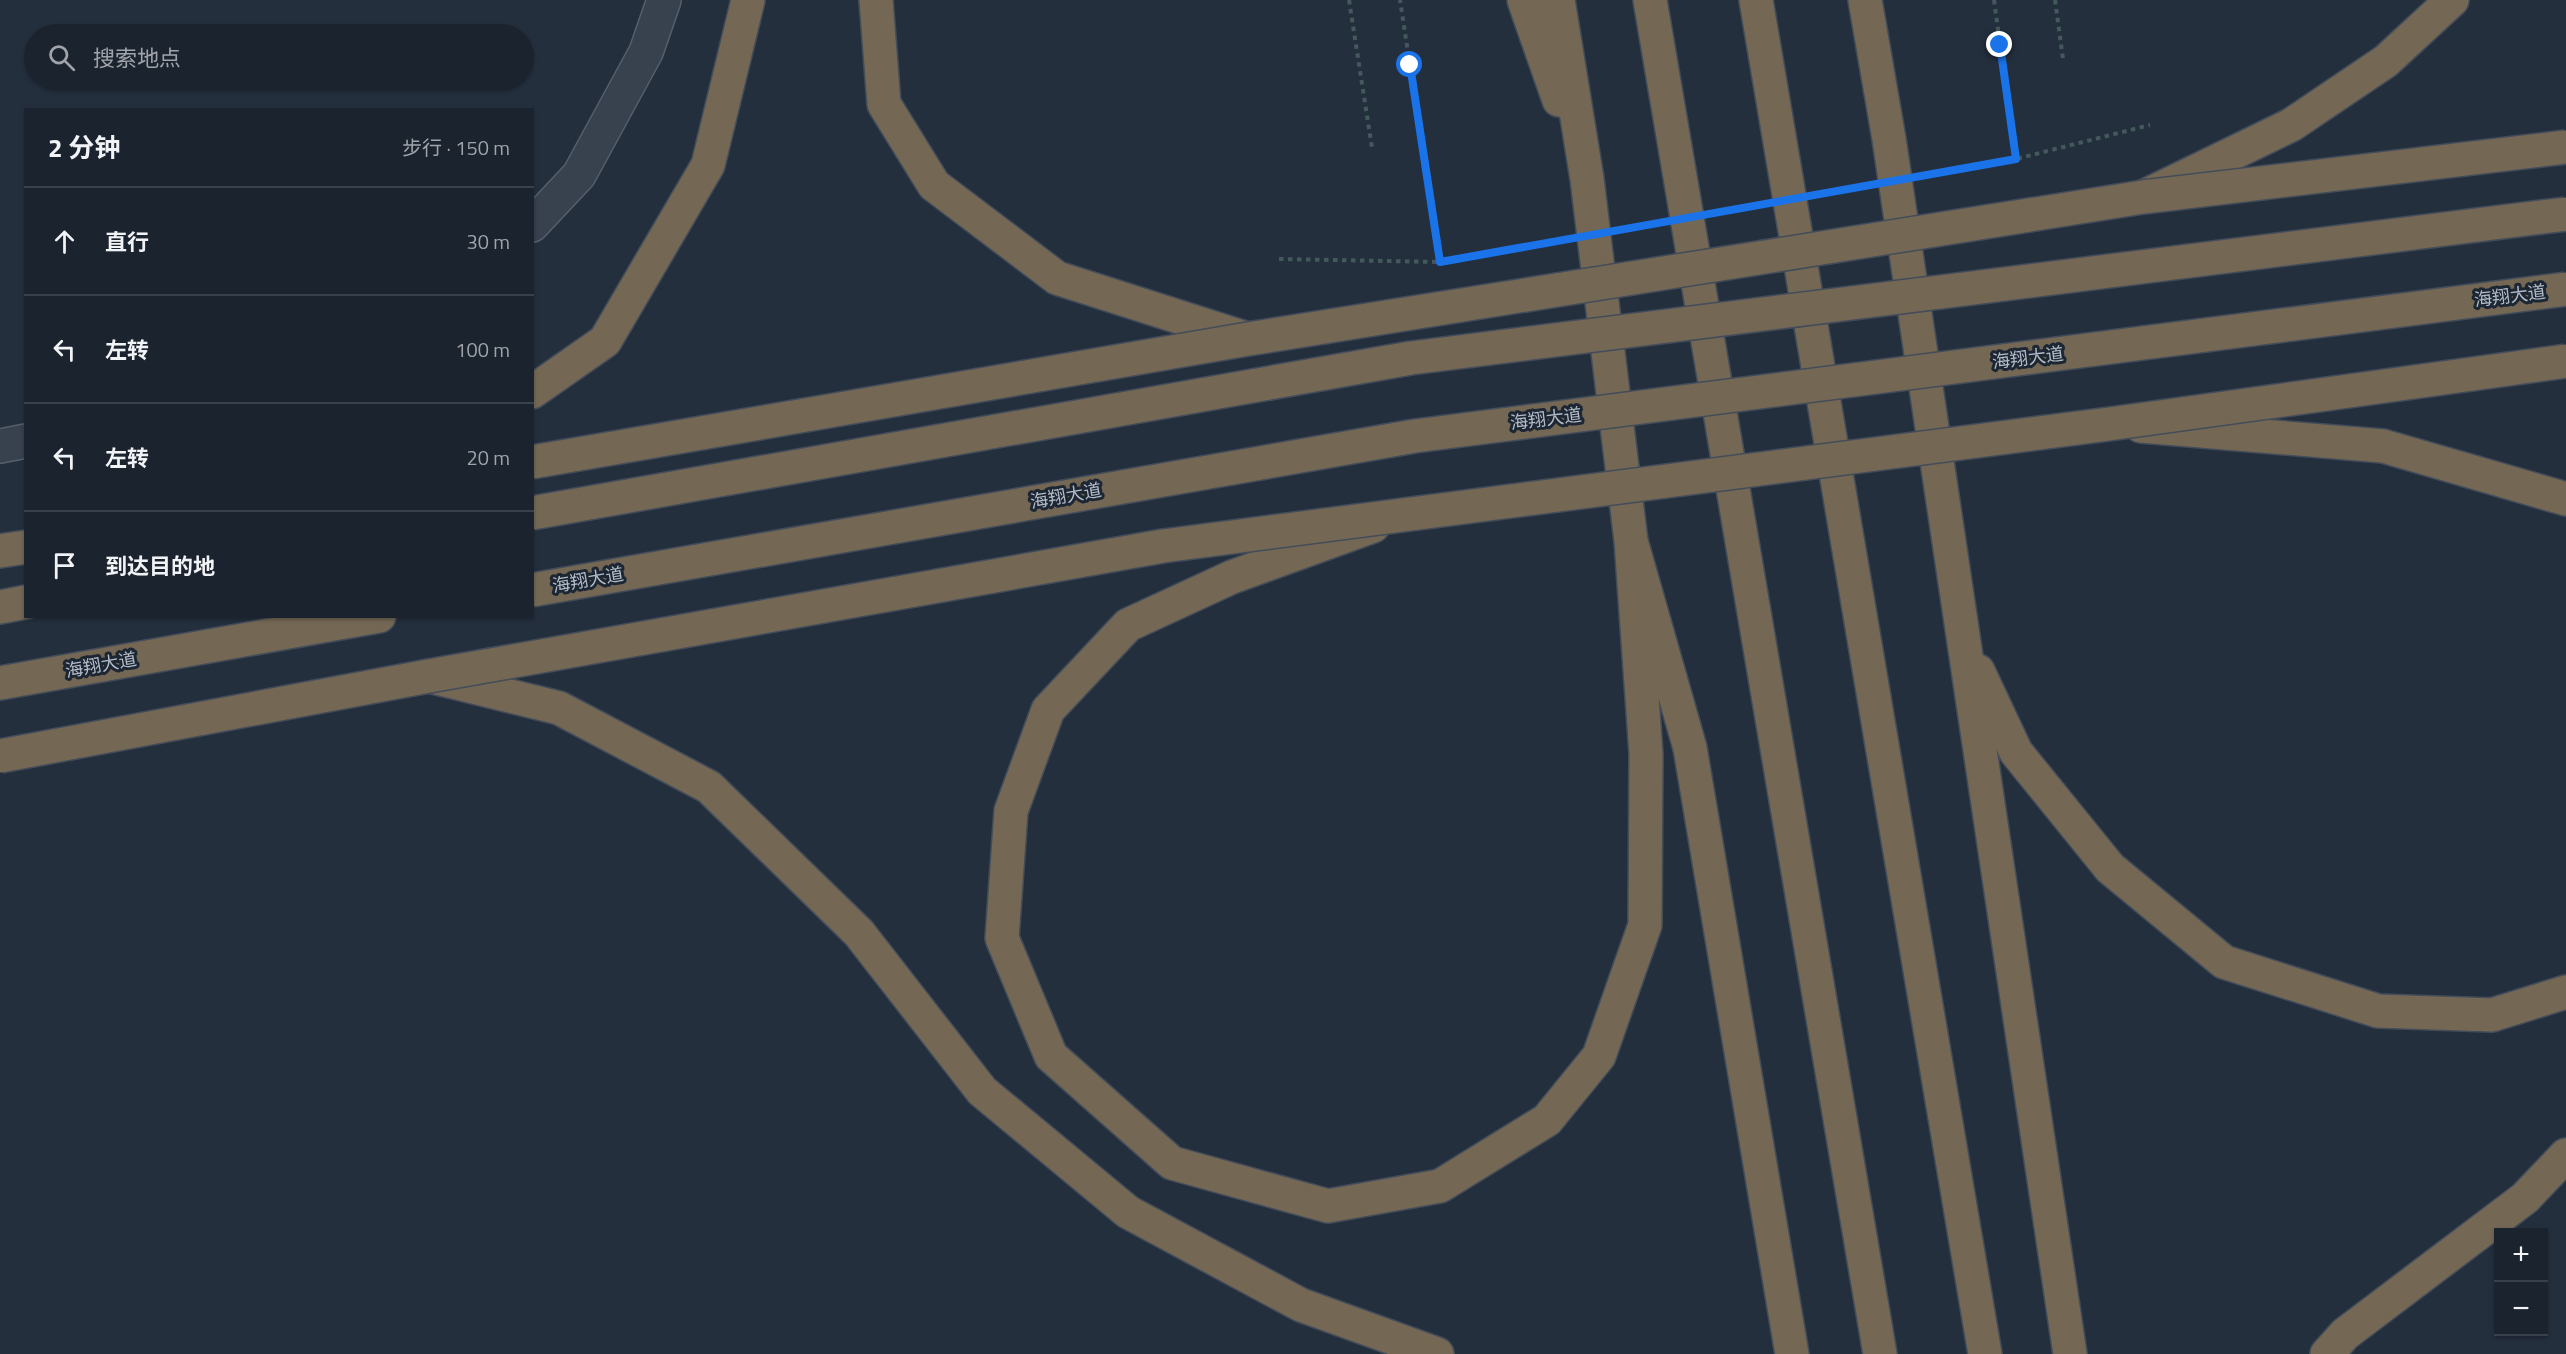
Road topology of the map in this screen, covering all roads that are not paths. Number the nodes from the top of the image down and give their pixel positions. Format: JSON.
{"nodes":[{"id":1,"x":663,"y":0,"type":"edge"},
{"id":2,"x":748,"y":0,"type":"edge"},
{"id":3,"x":876,"y":0,"type":"edge"},
{"id":4,"x":1524,"y":0,"type":"edge"},
{"id":5,"x":1558,"y":0,"type":"edge"},
{"id":6,"x":1650,"y":0,"type":"edge"},
{"id":7,"x":1756,"y":0,"type":"edge"},
{"id":8,"x":1865,"y":0,"type":"edge"},
{"id":9,"x":2452,"y":0,"type":"edge"},
{"id":10,"x":2566,"y":147,"type":"edge"},
{"id":11,"x":1587,"y":179,"type":"junction"},
{"id":12,"x":2143,"y":197,"type":"junction"},
{"id":13,"x":2566,"y":214,"type":"edge"},
{"id":14,"x":534,"y":223,"type":"edge"},
{"id":15,"x":2566,"y":289,"type":"edge"},
{"id":16,"x":1248,"y":339,"type":"junction"},
{"id":17,"x":2566,"y":361,"type":"edge"},
{"id":18,"x":534,"y":391,"type":"edge"},
{"id":19,"x":2109,"y":424,"type":"junction"},
{"id":20,"x":24,"y":441,"type":"edge"},
{"id":21,"x":0,"y":446,"type":"edge"},
{"id":22,"x":534,"y":462,"type":"edge"},
{"id":23,"x":2566,"y":499,"type":"edge"},
{"id":24,"x":534,"y":513,"type":"edge"},
{"id":25,"x":1402,"y":516,"type":"junction"},
{"id":26,"x":1631,"y":541,"type":"junction"},
{"id":27,"x":24,"y":547,"type":"edge"},
{"id":28,"x":0,"y":551,"type":"edge"},
{"id":29,"x":534,"y":590,"type":"edge"},
{"id":30,"x":24,"y":602,"type":"edge"},
{"id":31,"x":0,"y":607,"type":"edge"},
{"id":32,"x":368,"y":618,"type":"edge"},
{"id":33,"x":1963,"y":638,"type":"junction"},
{"id":34,"x":429,"y":676,"type":"junction"},
{"id":35,"x":0,"y":683,"type":"edge"},
{"id":36,"x":0,"y":756,"type":"edge"},
{"id":37,"x":2566,"y":992,"type":"edge"},
{"id":38,"x":2566,"y":1155,"type":"edge"},
{"id":39,"x":1437,"y":1354,"type":"edge"},
{"id":40,"x":1792,"y":1354,"type":"edge"},
{"id":41,"x":1880,"y":1354,"type":"edge"},
{"id":42,"x":1985,"y":1354,"type":"edge"},
{"id":43,"x":2070,"y":1354,"type":"edge"},
{"id":44,"x":2327,"y":1354,"type":"edge"}],
"edges":[{"from":1,"to":14,"type":"lane"},
{"from":2,"to":18,"type":"highway"},
{"from":3,"to":16,"type":"highway"},
{"from":4,"to":11,"type":"highway"},
{"from":5,"to":11,"type":"highway"},
{"from":6,"to":41,"type":"highway"},
{"from":7,"to":42,"type":"highway"},
{"from":8,"to":33,"type":"highway"},
{"from":9,"to":12,"type":"highway"},
{"from":10,"to":12,"type":"highway","bridge":true},
{"from":11,"to":26,"type":"highway"},
{"from":12,"to":16,"type":"highway","bridge":true},
{"from":13,"to":24,"type":"highway","bridge":true},
{"from":15,"to":29,"type":"highway","name":"海翔大道","bridge":true},
{"from":16,"to":22,"type":"highway","bridge":true},
{"from":17,"to":19,"type":"highway","bridge":true},
{"from":19,"to":23,"type":"highway","bridge":true},
{"from":19,"to":25,"type":"highway","bridge":true},
{"from":20,"to":21,"type":"lane"},
{"from":25,"to":26,"type":"highway","bridge":true},
{"from":25,"to":34,"type":"highway","bridge":true},
{"from":26,"to":40,"type":"highway"},
{"from":27,"to":28,"type":"highway"},
{"from":30,"to":31,"type":"highway"},
{"from":32,"to":35,"type":"highway","name":"海翔大道"},
{"from":33,"to":37,"type":"highway"},
{"from":33,"to":43,"type":"highway"},
{"from":34,"to":36,"type":"highway","bridge":true},
{"from":34,"to":39,"type":"highway"},
{"from":38,"to":44,"type":"highway"}]}
